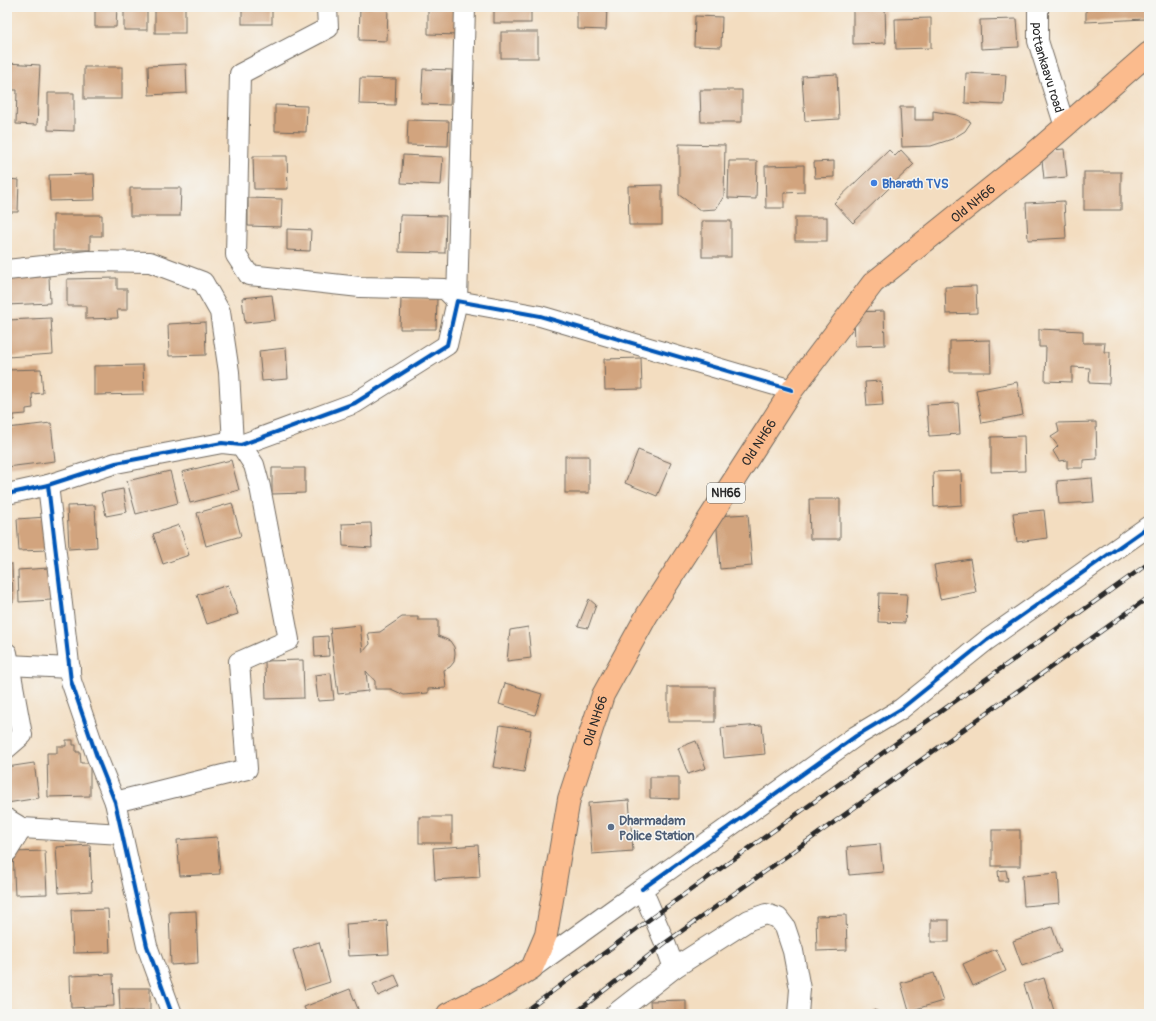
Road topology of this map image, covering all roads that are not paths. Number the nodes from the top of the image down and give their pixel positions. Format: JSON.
{"nodes":[{"id":1,"x":327,"y":7,"type":"edge"},
{"id":2,"x":465,"y":7,"type":"edge"},
{"id":3,"x":1038,"y":7,"type":"edge"},
{"id":4,"x":1149,"y":53,"type":"edge"},
{"id":5,"x":1064,"y":127,"type":"junction"},
{"id":6,"x":7,"y":270,"type":"edge"},
{"id":7,"x":457,"y":300,"type":"junction"},
{"id":8,"x":792,"y":390,"type":"junction"},
{"id":9,"x":237,"y":445,"type":"junction"},
{"id":10,"x":48,"y":485,"type":"junction"},
{"id":11,"x":7,"y":494,"type":"edge"},
{"id":12,"x":1149,"y":526,"type":"edge"},
{"id":13,"x":8,"y":659,"type":"edge"},
{"id":14,"x":70,"y":668,"type":"junction"},
{"id":15,"x":7,"y":748,"type":"edge"},
{"id":16,"x":115,"y":802,"type":"junction"},
{"id":17,"x":14,"y":823,"type":"edge"},
{"id":18,"x":122,"y":834,"type":"junction"},
{"id":19,"x":7,"y":852,"type":"edge"},
{"id":20,"x":642,"y":889,"type":"junction"},
{"id":21,"x":532,"y":968,"type":"junction"},
{"id":22,"x":674,"y":968,"type":"junction"},
{"id":23,"x":172,"y":1014,"type":"edge"},
{"id":24,"x":448,"y":1014,"type":"edge"},
{"id":25,"x":615,"y":1014,"type":"edge"},
{"id":26,"x":798,"y":1014,"type":"edge"}],
"edges":[{"from":1,"to":7,"type":"street"},
{"from":2,"to":7,"type":"street"},
{"from":3,"to":5,"type":"street","name":"pottankaavu road"},
{"from":4,"to":5,"type":"main road","name":"Old NH66","number":"NH66"},
{"from":5,"to":8,"type":"main road","name":"Old NH66","number":"NH66"},
{"from":6,"to":9,"type":"street"},
{"from":7,"to":8,"type":"street"},
{"from":7,"to":9,"type":"street"},
{"from":8,"to":21,"type":"main road","name":"Old NH66","number":"NH66"},
{"from":9,"to":10,"type":"street"},
{"from":9,"to":16,"type":"street"},
{"from":10,"to":11,"type":"street"},
{"from":10,"to":14,"type":"street"},
{"from":12,"to":20,"type":"street"},
{"from":13,"to":14,"type":"street"},
{"from":13,"to":15,"type":"street"},
{"from":14,"to":16,"type":"street"},
{"from":16,"to":18,"type":"street"},
{"from":17,"to":18,"type":"street"},
{"from":17,"to":19,"type":"street"},
{"from":18,"to":23,"type":"street"},
{"from":20,"to":21,"type":"street"},
{"from":20,"to":22,"type":"street"},
{"from":21,"to":24,"type":"main road"},
{"from":22,"to":25,"type":"street"},
{"from":22,"to":26,"type":"street"}]}
